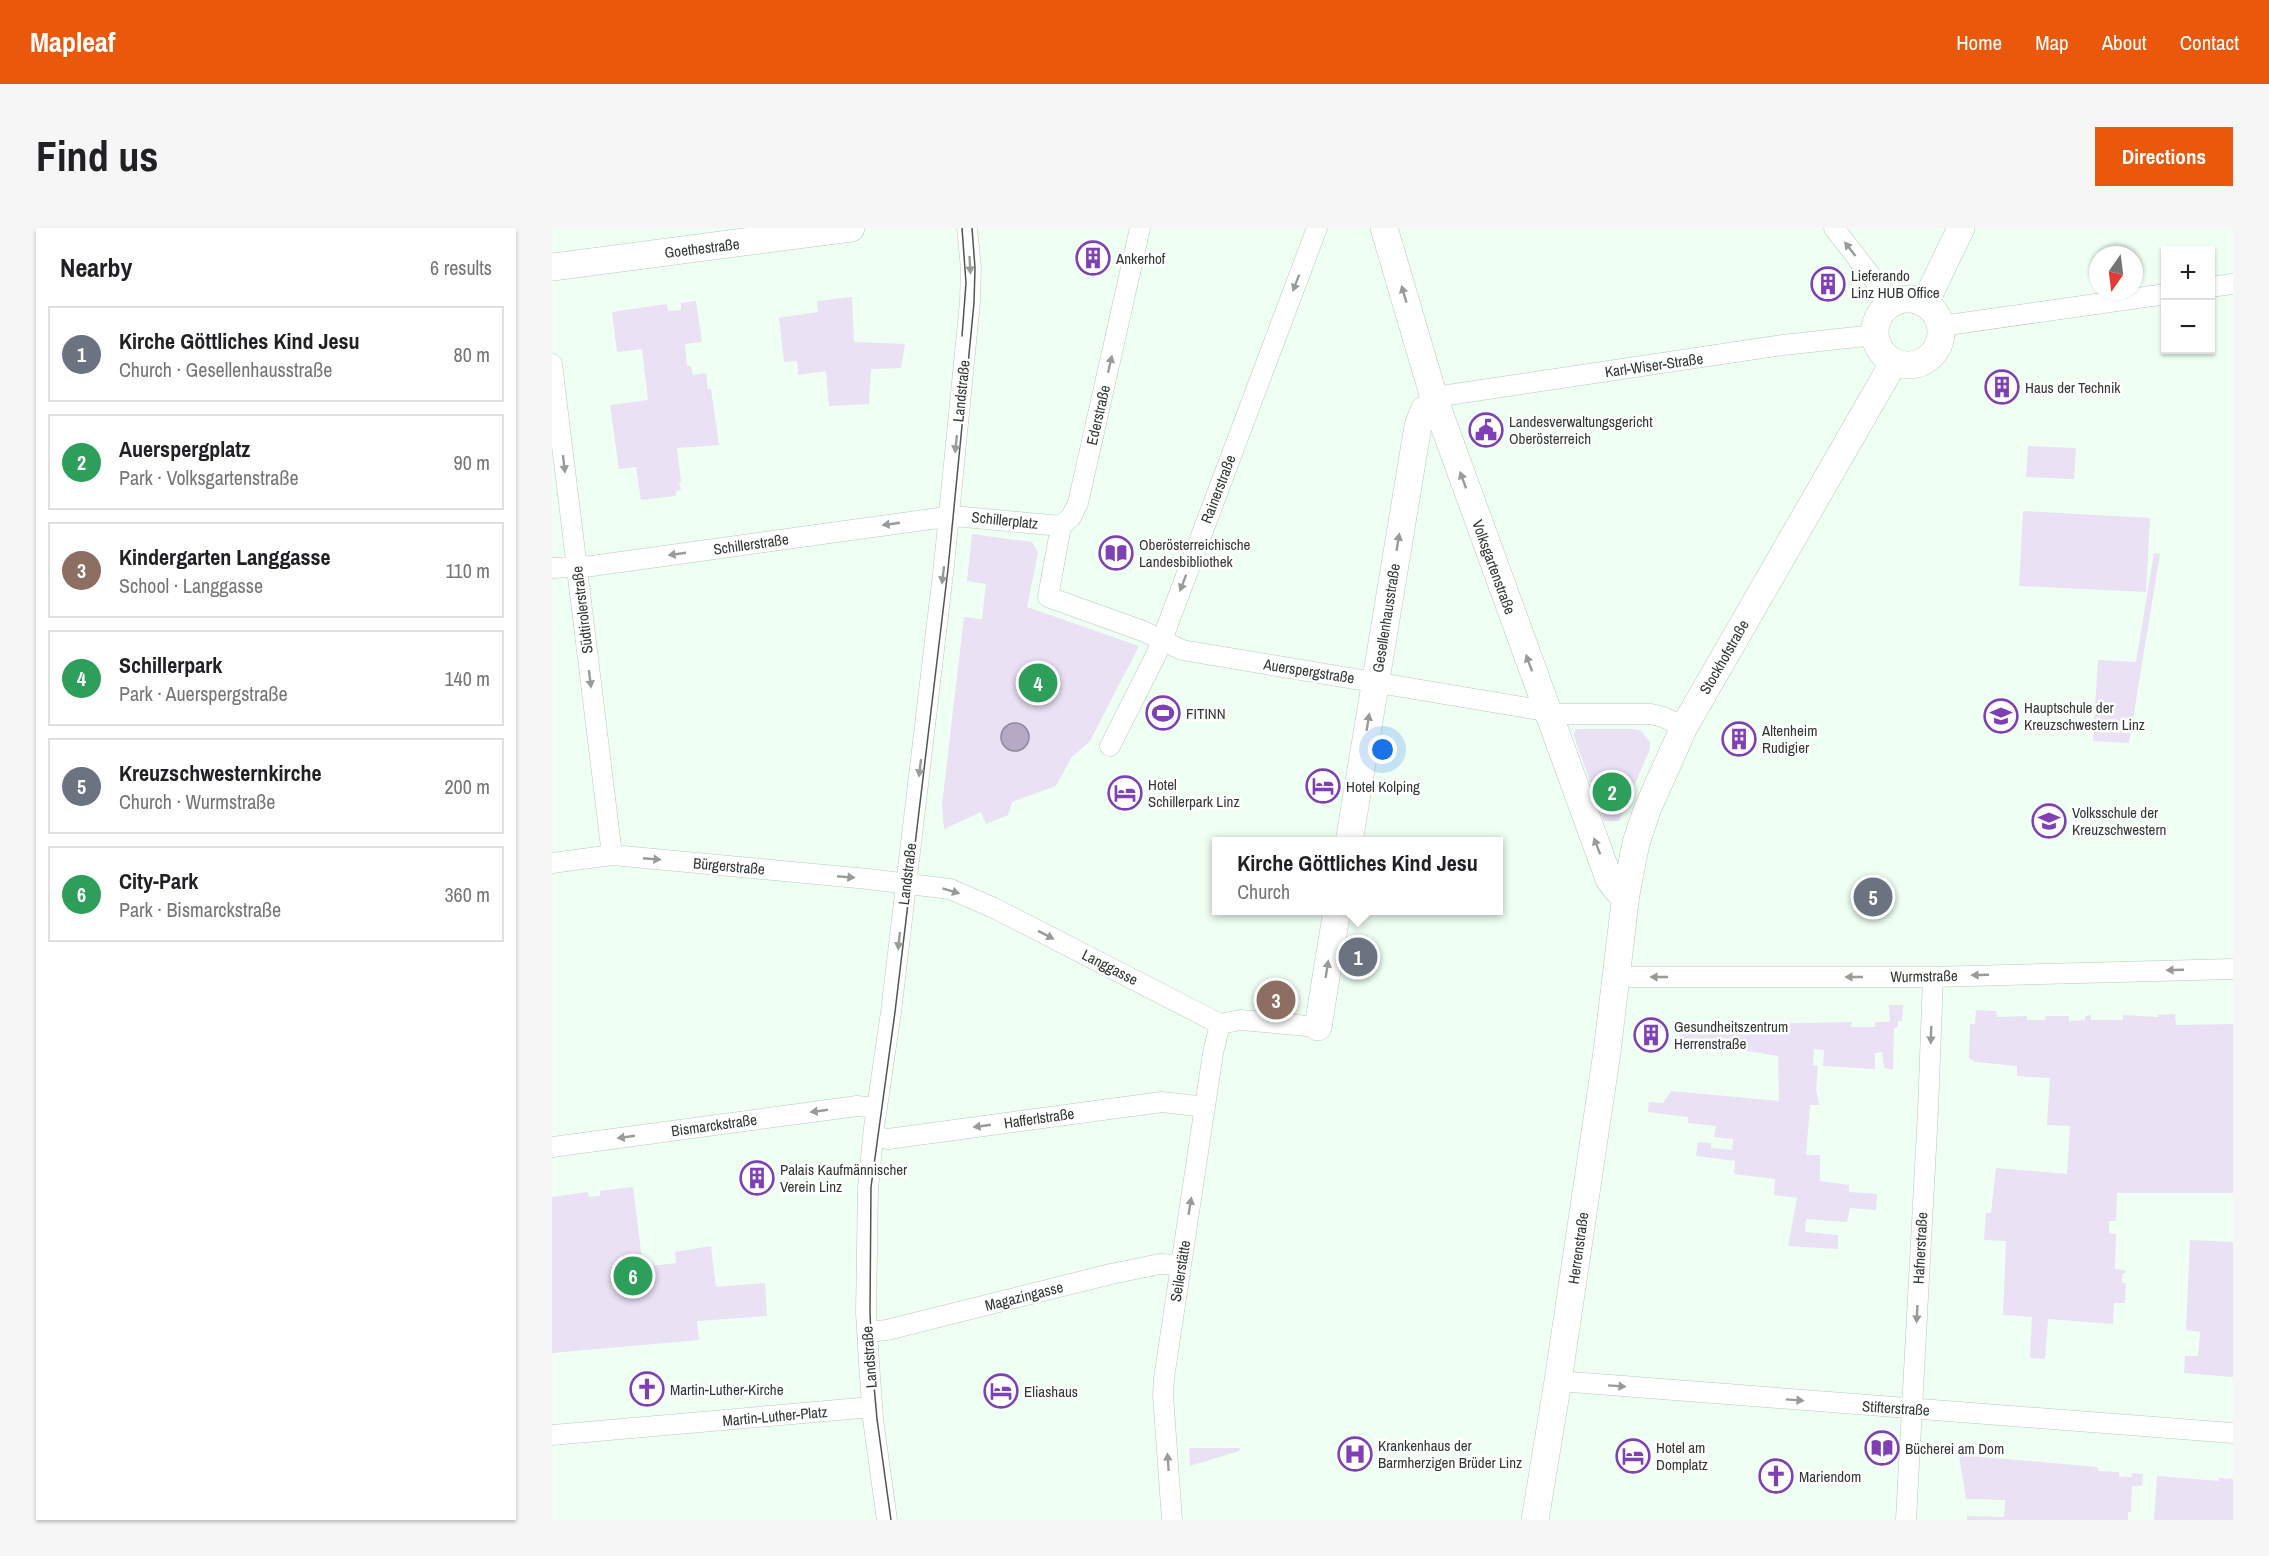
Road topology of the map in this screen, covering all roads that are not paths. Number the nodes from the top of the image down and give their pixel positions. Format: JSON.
{"nodes":[{"id":1,"x":851,"y":228,"type":"edge"},
{"id":2,"x":967,"y":228,"type":"edge"},
{"id":3,"x":1140,"y":228,"type":"edge"},
{"id":4,"x":1317,"y":228,"type":"edge"},
{"id":5,"x":1384,"y":228,"type":"edge"},
{"id":6,"x":1834,"y":228,"type":"edge"},
{"id":7,"x":1961,"y":228,"type":"edge"},
{"id":8,"x":552,"y":267,"type":"edge"},
{"id":9,"x":2233,"y":284,"type":"edge"},
{"id":10,"x":2215,"y":286,"type":"edge"},
{"id":11,"x":2161,"y":295,"type":"edge"},
{"id":12,"x":1892,"y":303,"type":"junction"},
{"id":13,"x":1925,"y":303,"type":"junction"},
{"id":14,"x":1941,"y":326,"type":"junction"},
{"id":15,"x":1875,"y":334,"type":"junction"},
{"id":16,"x":1894,"y":362,"type":"junction"},
{"id":17,"x":552,"y":364,"type":"edge"},
{"id":18,"x":1430,"y":405,"type":"junction"},
{"id":19,"x":949,"y":517,"type":"junction"},
{"id":20,"x":1061,"y":526,"type":"junction"},
{"id":21,"x":577,"y":566,"type":"junction"},
{"id":22,"x":552,"y":568,"type":"edge"},
{"id":23,"x":1048,"y":597,"type":"joint"},
{"id":24,"x":1162,"y":640,"type":"junction"},
{"id":25,"x":1375,"y":682,"type":"junction"},
{"id":26,"x":1547,"y":711,"type":"junction"},
{"id":27,"x":1684,"y":727,"type":"junction"},
{"id":28,"x":1110,"y":746,"type":"dead end"},
{"id":29,"x":1349,"y":837,"type":"edge"},
{"id":30,"x":612,"y":855,"type":"junction"},
{"id":31,"x":552,"y":863,"type":"edge"},
{"id":32,"x":906,"y":883,"type":"junction"},
{"id":33,"x":1626,"y":894,"type":"junction"},
{"id":34,"x":1336,"y":915,"type":"edge"},
{"id":35,"x":2233,"y":969,"type":"edge"},
{"id":36,"x":1616,"y":975,"type":"junction"},
{"id":37,"x":1934,"y":976,"type":"junction"},
{"id":38,"x":1220,"y":1024,"type":"junction"},
{"id":39,"x":1318,"y":1027,"type":"joint"},
{"id":40,"x":1205,"y":1107,"type":"junction"},
{"id":41,"x":877,"y":1108,"type":"junction"},
{"id":42,"x":873,"y":1136,"type":"junction"},
{"id":43,"x":552,"y":1147,"type":"edge"},
{"id":44,"x":1181,"y":1265,"type":"junction"},
{"id":45,"x":867,"y":1332,"type":"junction"},
{"id":46,"x":1558,"y":1381,"type":"junction"},
{"id":47,"x":872,"y":1407,"type":"junction"},
{"id":48,"x":1911,"y":1409,"type":"junction"},
{"id":49,"x":2233,"y":1433,"type":"edge"},
{"id":50,"x":552,"y":1435,"type":"edge"},
{"id":51,"x":887,"y":1520,"type":"edge"},
{"id":52,"x":1172,"y":1520,"type":"edge"},
{"id":53,"x":1535,"y":1520,"type":"edge"},
{"id":54,"x":1906,"y":1520,"type":"edge"}],
"edges":[{"from":1,"to":8,"type":"street","name":"Goethestraße"},
{"from":2,"to":19,"type":"street","name":"Landstraße","one_way":true},
{"from":20,"to":3,"type":"street","name":"Ederstraße","one_way":true},
{"from":4,"to":24,"type":"street","name":"Rainerstraße","one_way":true},
{"from":18,"to":5,"type":"street","name":"Volksgartenstraße","one_way":true},
{"from":12,"to":6,"type":"street","one_way":true},
{"from":7,"to":13,"type":"street"},
{"from":9,"to":10,"type":"street"},
{"from":11,"to":14,"type":"street"},
{"from":12,"to":13,"type":"street"},
{"from":12,"to":15,"type":"street"},
{"from":13,"to":14,"type":"street"},
{"from":14,"to":16,"type":"street"},
{"from":15,"to":16,"type":"street"},
{"from":15,"to":18,"type":"street","name":"Karl-Wiser-Straße"},
{"from":16,"to":27,"type":"street","name":"Stockhofstraße"},
{"from":17,"to":21,"type":"street","name":"Südtirolerstraße","one_way":true},
{"from":25,"to":18,"type":"street","name":"Gesellenhausstraße","one_way":true},
{"from":26,"to":18,"type":"street","name":"Volksgartenstraße","one_way":true},
{"from":19,"to":20,"type":"street","name":"Schillerplatz"},
{"from":19,"to":21,"type":"street","name":"Schillerstraße","one_way":true},
{"from":19,"to":32,"type":"street","name":"Landstraße","one_way":true},
{"from":20,"to":23,"type":"street","name":"Ederstraße"},
{"from":21,"to":22,"type":"street","name":"Schillerstraße"},
{"from":21,"to":30,"type":"street","name":"Südtirolerstraße","one_way":true},
{"from":23,"to":24,"type":"street","name":"Auerspergstraße"},
{"from":24,"to":25,"type":"street","name":"Auerspergstraße"},
{"from":24,"to":28,"type":"street","name":"Rainerstraße"},
{"from":25,"to":26,"type":"street","name":"Auerspergstraße"},
{"from":29,"to":25,"type":"street","name":"Gesellenhausstraße","one_way":true},
{"from":26,"to":27,"type":"street","name":"Auerspergstraße"},
{"from":33,"to":26,"type":"street","name":"Volksgartenstraße","one_way":true},
{"from":27,"to":33,"type":"street","name":"Stockhofstraße"},
{"from":30,"to":31,"type":"street","name":"Bürgerstraße"},
{"from":30,"to":32,"type":"street","name":"Bürgerstraße","one_way":true},
{"from":32,"to":38,"type":"street","name":"Langgasse","one_way":true},
{"from":32,"to":41,"type":"street","name":"Landstraße","one_way":true},
{"from":33,"to":36,"type":"street","name":"Stockhofstraße"},
{"from":39,"to":34,"type":"street","one_way":true},
{"from":35,"to":37,"type":"street","name":"Wurmstraße","one_way":true},
{"from":37,"to":36,"type":"street","name":"Wurmstraße","one_way":true},
{"from":36,"to":46,"type":"street","name":"Herrenstraße"},
{"from":37,"to":48,"type":"street","name":"Hafnerstraße","one_way":true},
{"from":38,"to":39,"type":"street"},
{"from":38,"to":40,"type":"street","name":"Seilerstätte"},
{"from":40,"to":42,"type":"street","name":"Hafferlstraße","one_way":true},
{"from":44,"to":40,"type":"street","name":"Seilerstätte","one_way":true},
{"from":41,"to":42,"type":"street","name":"Landstraße"},
{"from":41,"to":43,"type":"street","name":"Bismarckstraße","one_way":true},
{"from":42,"to":45,"type":"street","name":"Landstraße"},
{"from":44,"to":45,"type":"street","name":"Magazingasse"},
{"from":52,"to":44,"type":"street","name":"Seilerstätte","one_way":true},
{"from":45,"to":47,"type":"street","name":"Landstraße"},
{"from":46,"to":48,"type":"street","name":"Stifterstraße","one_way":true},
{"from":46,"to":53,"type":"street","name":"Herrenstraße"},
{"from":47,"to":50,"type":"street","name":"Martin-Luther-Platz"},
{"from":47,"to":51,"type":"street","name":"Landstraße"},
{"from":48,"to":49,"type":"street","name":"Stifterstraße"},
{"from":48,"to":54,"type":"street","name":"Hafnerstraße"}]}
